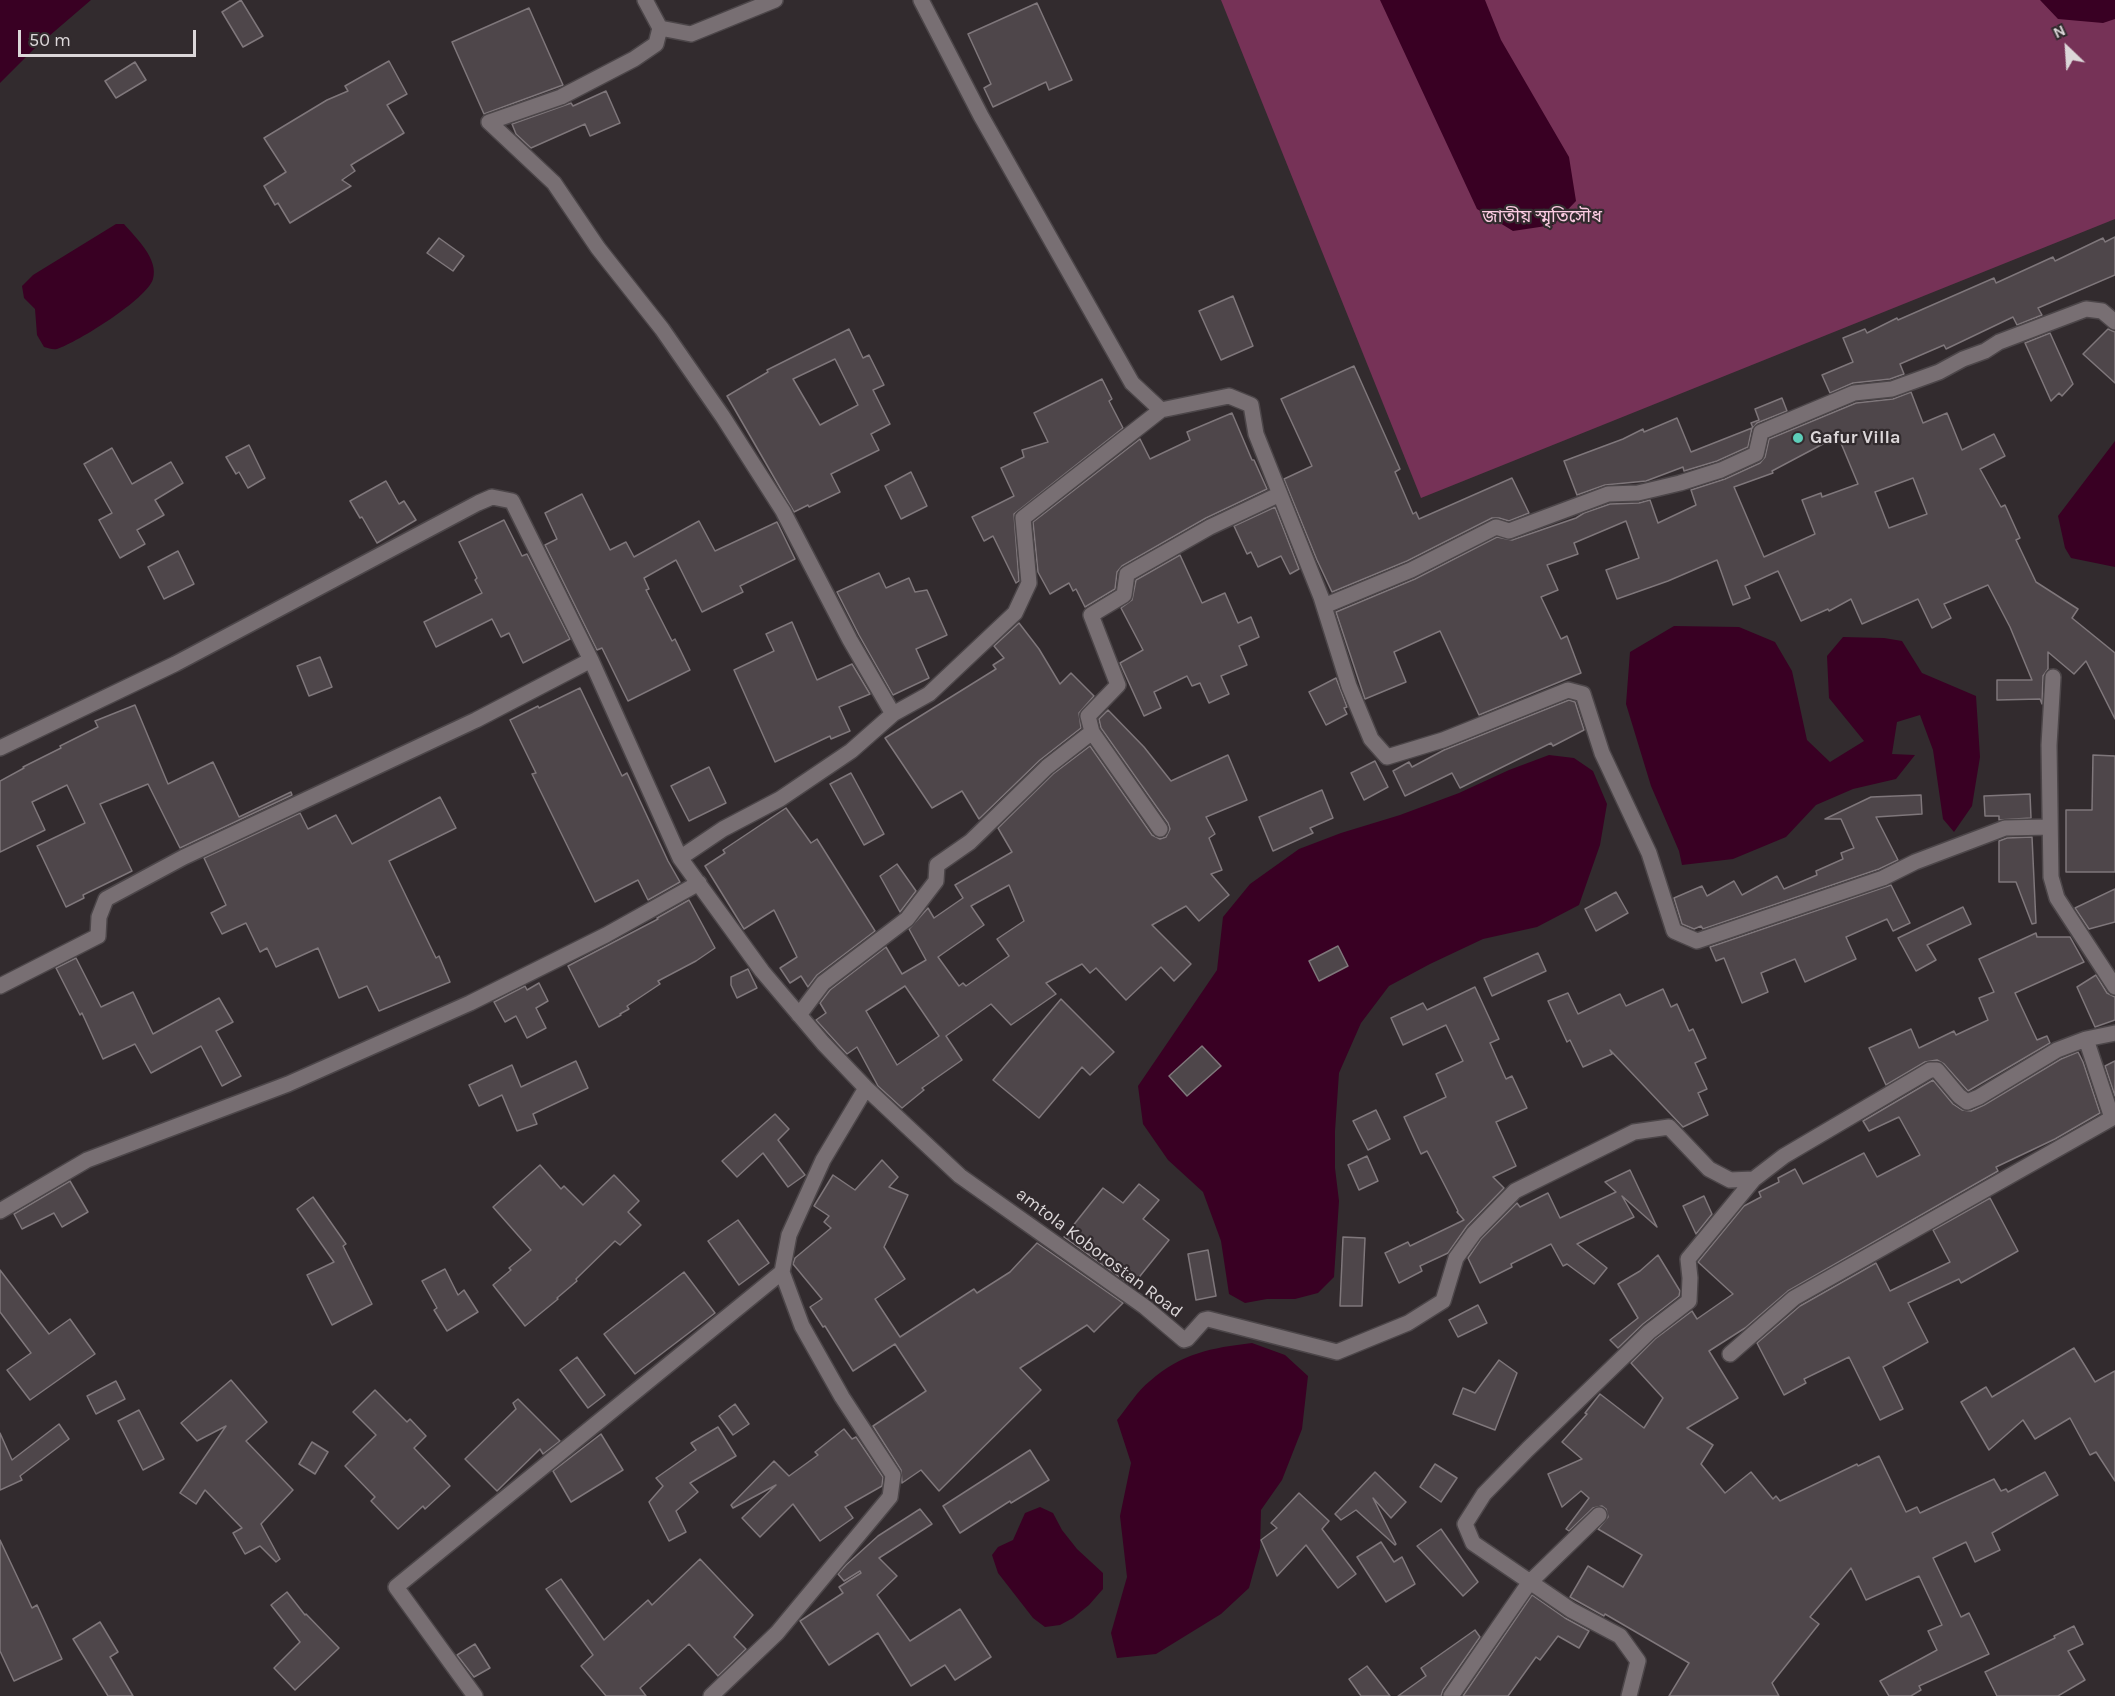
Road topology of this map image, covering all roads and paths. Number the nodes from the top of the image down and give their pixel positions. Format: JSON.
{"nodes":[{"id":1,"x":645,"y":0,"type":"edge"},
{"id":2,"x":776,"y":0,"type":"edge"},
{"id":3,"x":921,"y":0,"type":"edge"},
{"id":4,"x":660,"y":28,"type":"junction"},
{"id":5,"x":2115,"y":322,"type":"edge"},
{"id":6,"x":1161,"y":410,"type":"junction"},
{"id":7,"x":1280,"y":494,"type":"junction"},
{"id":8,"x":1324,"y":606,"type":"junction"},
{"id":9,"x":591,"y":660,"type":"junction"},
{"id":10,"x":2053,"y":677,"type":"dead end"},
{"id":11,"x":893,"y":714,"type":"junction"},
{"id":12,"x":1092,"y":732,"type":"junction"},
{"id":13,"x":0,"y":748,"type":"edge"},
{"id":14,"x":2049,"y":827,"type":"junction"},
{"id":15,"x":1160,"y":829,"type":"dead end"},
{"id":16,"x":680,"y":858,"type":"junction"},
{"id":17,"x":699,"y":883,"type":"junction"},
{"id":18,"x":0,"y":986,"type":"edge"},
{"id":19,"x":2115,"y":987,"type":"edge"},
{"id":20,"x":799,"y":1015,"type":"junction"},
{"id":21,"x":2115,"y":1033,"type":"edge"},
{"id":22,"x":2086,"y":1039,"type":"junction"},
{"id":23,"x":866,"y":1088,"type":"junction"},
{"id":24,"x":1754,"y":1179,"type":"junction"},
{"id":25,"x":0,"y":1211,"type":"edge"},
{"id":26,"x":782,"y":1272,"type":"junction"},
{"id":27,"x":1730,"y":1354,"type":"dead end"},
{"id":28,"x":1599,"y":1515,"type":"dead end"},
{"id":29,"x":1529,"y":1583,"type":"junction"},
{"id":30,"x":475,"y":1696,"type":"edge"},
{"id":31,"x":711,"y":1696,"type":"edge"},
{"id":32,"x":1451,"y":1696,"type":"edge"},
{"id":33,"x":1629,"y":1696,"type":"edge"}],
"edges":[{"from":1,"to":4,"type":"street"},
{"from":2,"to":4,"type":"street"},
{"from":3,"to":6,"type":"street"},
{"from":4,"to":11,"type":"street"},
{"from":5,"to":8,"type":"street"},
{"from":6,"to":7,"type":"street"},
{"from":6,"to":11,"type":"street"},
{"from":7,"to":8,"type":"street"},
{"from":7,"to":12,"type":"street"},
{"from":8,"to":14,"type":"street"},
{"from":9,"to":13,"type":"street"},
{"from":9,"to":16,"type":"street"},
{"from":9,"to":18,"type":"street"},
{"from":10,"to":14,"type":"street"},
{"from":11,"to":16,"type":"street"},
{"from":12,"to":15,"type":"street"},
{"from":12,"to":20,"type":"street"},
{"from":14,"to":19,"type":"street"},
{"from":16,"to":17,"type":"street"},
{"from":17,"to":20,"type":"street"},
{"from":17,"to":25,"type":"street"},
{"from":20,"to":23,"type":"street"},
{"from":21,"to":22,"type":"street"},
{"from":22,"to":24,"type":"street"},
{"from":22,"to":27,"type":"street"},
{"from":23,"to":24,"type":"street","name":"amtola Koborostan Road"},
{"from":23,"to":26,"type":"street"},
{"from":24,"to":29,"type":"street"},
{"from":26,"to":30,"type":"street"},
{"from":26,"to":31,"type":"street"},
{"from":28,"to":29,"type":"street"},
{"from":29,"to":32,"type":"street"},
{"from":29,"to":33,"type":"street"}]}
